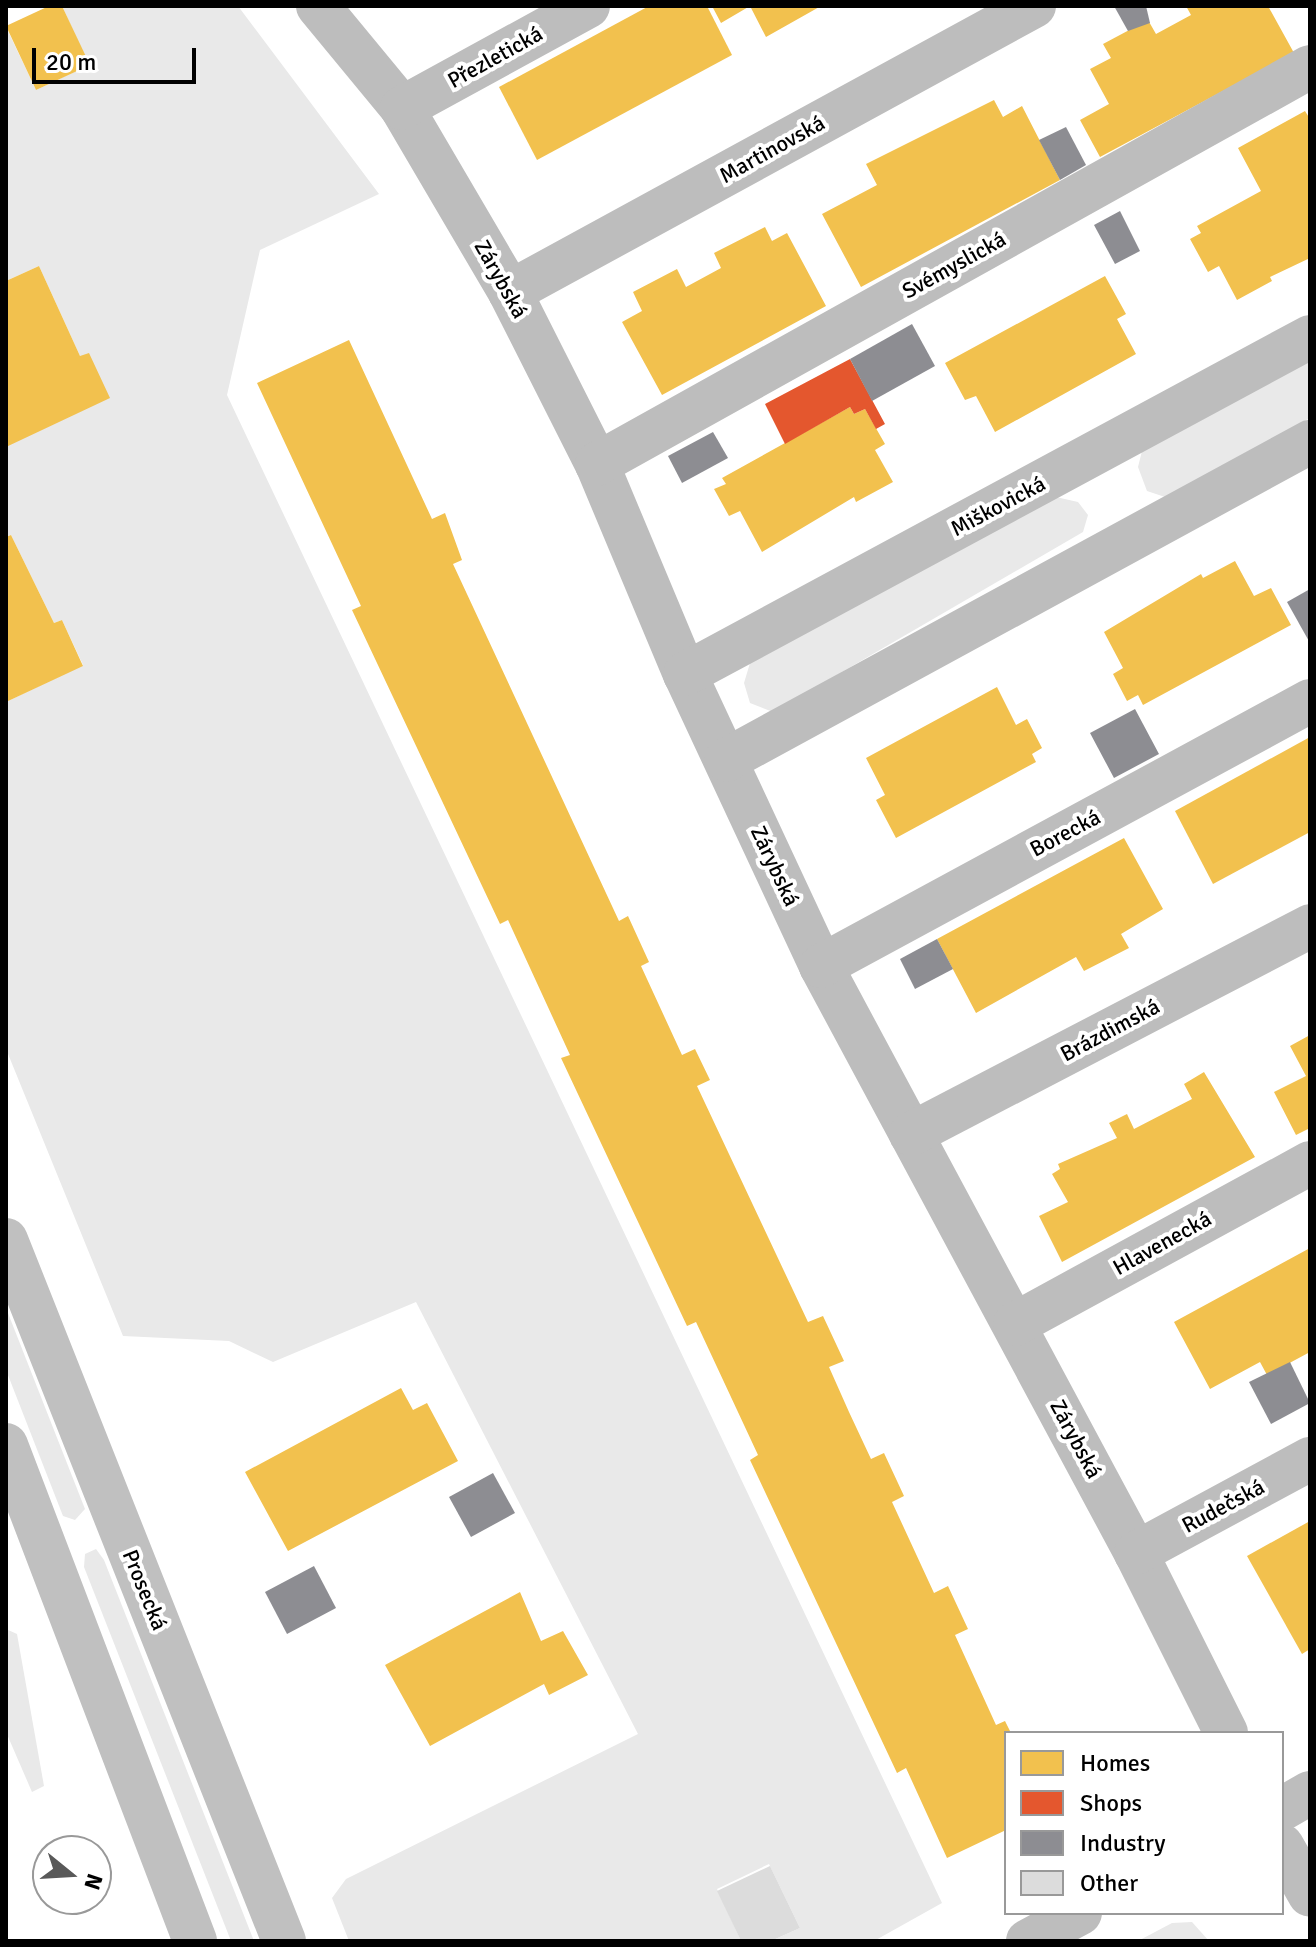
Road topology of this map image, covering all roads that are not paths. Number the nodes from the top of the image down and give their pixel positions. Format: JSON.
{"nodes":[{"id":1,"x":318,"y":6,"type":"edge"},
{"id":2,"x":588,"y":6,"type":"edge"},
{"id":3,"x":1034,"y":6,"type":"edge"},
{"id":4,"x":1310,"y":67,"type":"edge"},
{"id":5,"x":402,"y":108,"type":"junction"},
{"id":6,"x":510,"y":292,"type":"junction"},
{"id":7,"x":1310,"y":337,"type":"edge"},
{"id":8,"x":1310,"y":442,"type":"edge"},
{"id":9,"x":597,"y":464,"type":"junction"},
{"id":10,"x":685,"y":674,"type":"junction"},
{"id":11,"x":1310,"y":701,"type":"edge"},
{"id":12,"x":726,"y":760,"type":"junction"},
{"id":13,"x":1310,"y":926,"type":"edge"},
{"id":14,"x":821,"y":966,"type":"junction"},
{"id":15,"x":911,"y":1134,"type":"junction"},
{"id":16,"x":1310,"y":1163,"type":"edge"},
{"id":17,"x":6,"y":1240,"type":"edge"},
{"id":18,"x":1015,"y":1324,"type":"junction"},
{"id":19,"x":6,"y":1445,"type":"edge"},
{"id":20,"x":1310,"y":1459,"type":"edge"},
{"id":21,"x":1136,"y":1553,"type":"junction"},
{"id":22,"x":1225,"y":1731,"type":"edge"},
{"id":23,"x":1310,"y":1793,"type":"edge"},
{"id":24,"x":1284,"y":1808,"type":"edge"},
{"id":25,"x":1284,"y":1850,"type":"edge"},
{"id":26,"x":1310,"y":1895,"type":"edge"},
{"id":27,"x":1076,"y":1915,"type":"edge"},
{"id":28,"x":195,"y":1941,"type":"edge"},
{"id":29,"x":284,"y":1941,"type":"edge"},
{"id":30,"x":1028,"y":1941,"type":"edge"}],
"edges":[{"from":1,"to":5,"type":"street","name":"Zárybská"},
{"from":2,"to":5,"type":"street","name":"Přezletická"},
{"from":3,"to":6,"type":"street","name":"Martinovská"},
{"from":4,"to":9,"type":"street","name":"Svémyslická"},
{"from":5,"to":6,"type":"street","name":"Zárybská"},
{"from":6,"to":9,"type":"street","name":"Zárybská"},
{"from":7,"to":10,"type":"street","name":"Miškovická"},
{"from":8,"to":12,"type":"street"},
{"from":9,"to":10,"type":"street","name":"Zárybská"},
{"from":10,"to":12,"type":"street","name":"Zárybská"},
{"from":11,"to":14,"type":"street","name":"Borecká"},
{"from":12,"to":14,"type":"street","name":"Zárybská"},
{"from":13,"to":15,"type":"street","name":"Brázdimská"},
{"from":14,"to":15,"type":"street","name":"Zárybská"},
{"from":15,"to":18,"type":"street","name":"Zárybská"},
{"from":16,"to":18,"type":"street","name":"Hlavenecká"},
{"from":17,"to":29,"type":"main road","name":"Prosecká"},
{"from":18,"to":21,"type":"street","name":"Zárybská"},
{"from":19,"to":28,"type":"main road"},
{"from":20,"to":21,"type":"street","name":"Rudečská"},
{"from":21,"to":22,"type":"street","name":"Zárybská"},
{"from":23,"to":24,"type":"street"},
{"from":25,"to":26,"type":"street"},
{"from":27,"to":30,"type":"street"}]}
